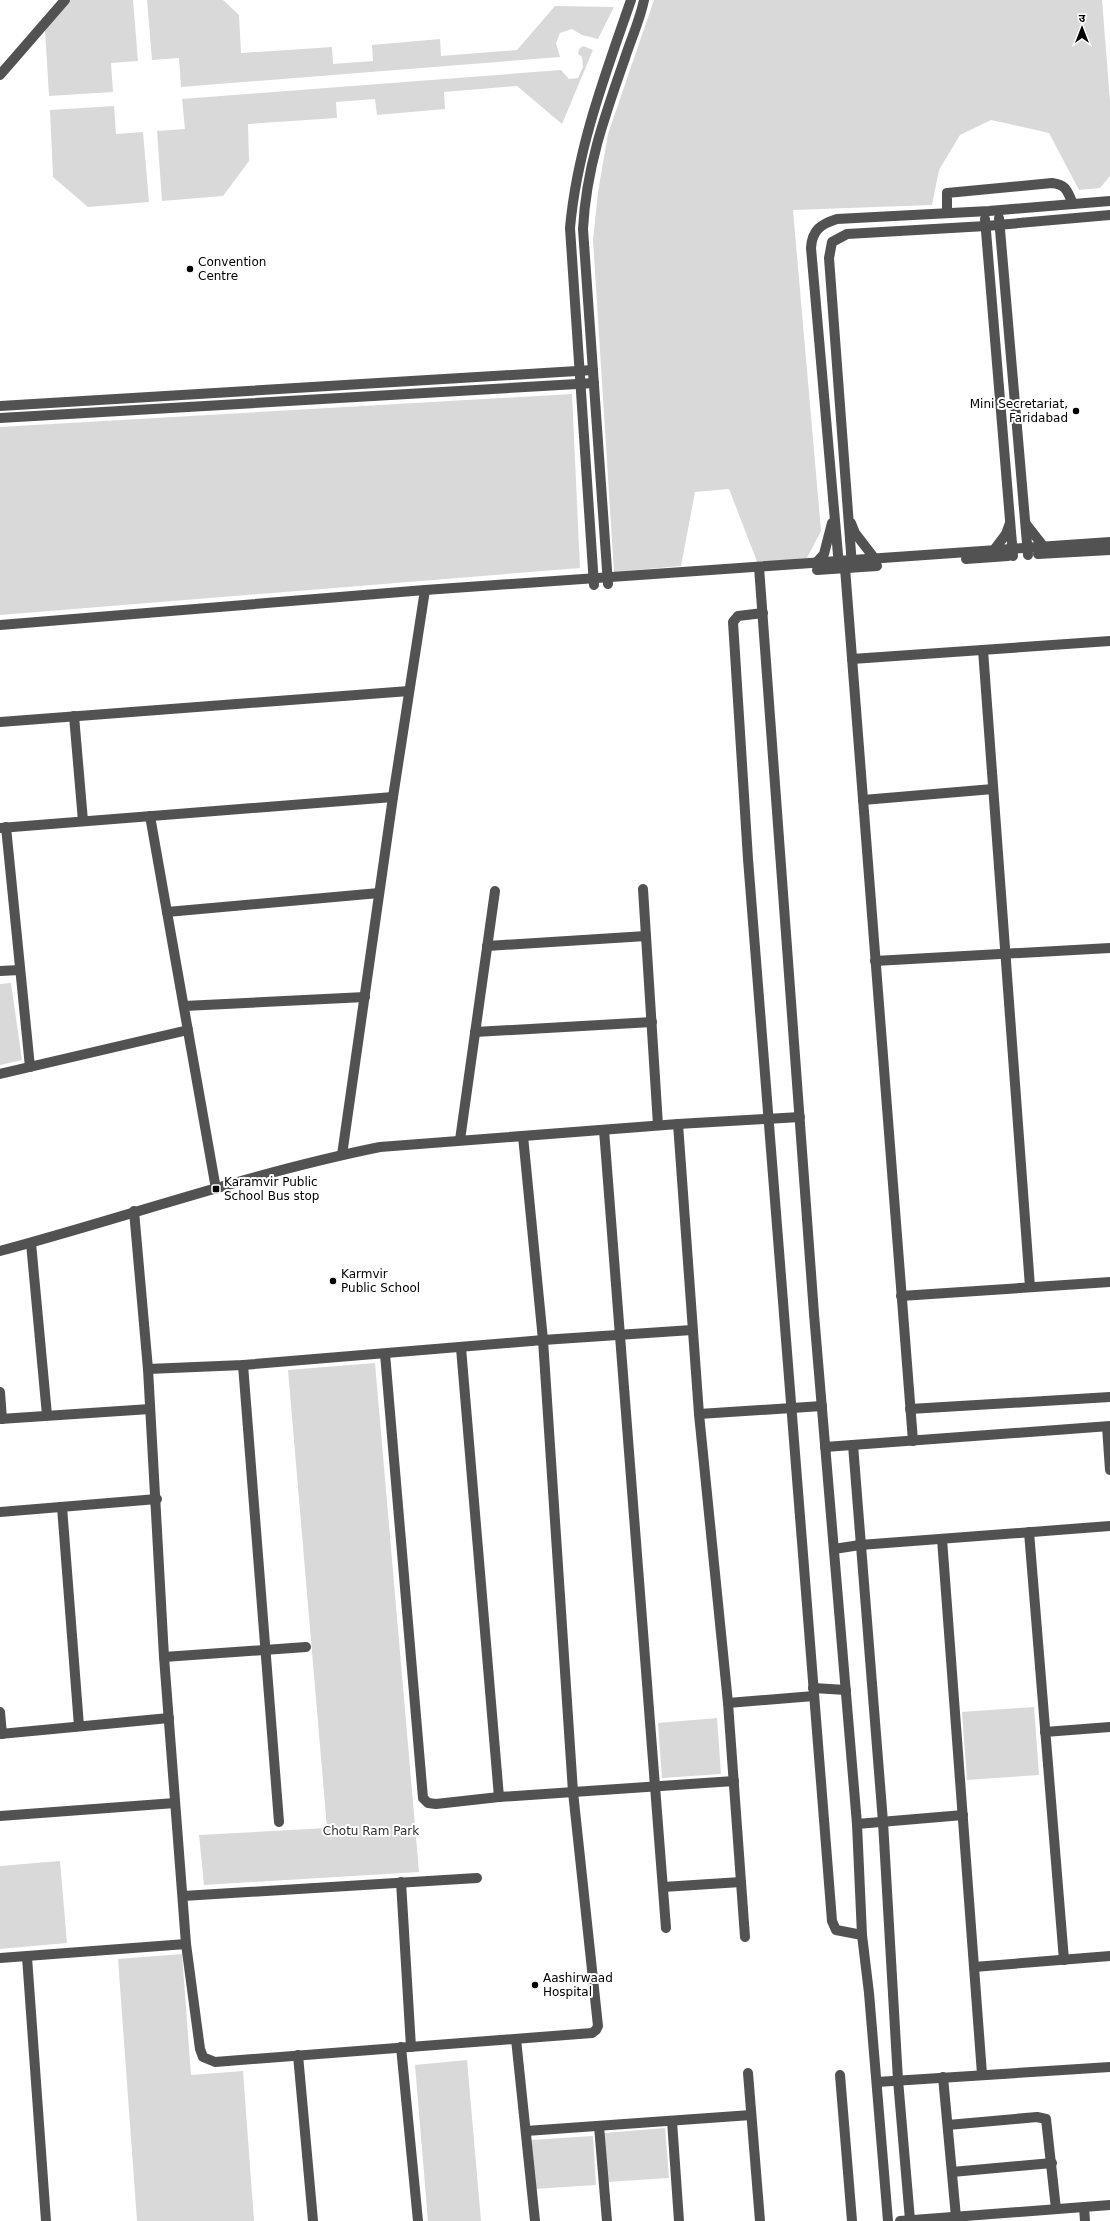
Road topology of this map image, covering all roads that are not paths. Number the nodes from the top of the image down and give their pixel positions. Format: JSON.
{"nodes":[{"id":1,"x":65,"y":0,"type":"edge"},
{"id":2,"x":631,"y":0,"type":"edge"},
{"id":3,"x":644,"y":0,"type":"edge"},
{"id":4,"x":0,"y":75,"type":"edge"},
{"id":5,"x":1110,"y":192,"type":"edge"},
{"id":6,"x":1110,"y":201,"type":"edge"},
{"id":7,"x":1091,"y":203,"type":"junction"},
{"id":8,"x":1073,"y":204,"type":"junction"},
{"id":9,"x":999,"y":210,"type":"junction"},
{"id":10,"x":985,"y":211,"type":"junction"},
{"id":11,"x":947,"y":213,"type":"junction"},
{"id":12,"x":1110,"y":215,"type":"edge"},
{"id":13,"x":999,"y":224,"type":"junction"},
{"id":14,"x":986,"y":226,"type":"junction"},
{"id":15,"x":580,"y":370,"type":"junction"},
{"id":16,"x":593,"y":370,"type":"junction"},
{"id":17,"x":594,"y":383,"type":"junction"},
{"id":18,"x":581,"y":384,"type":"junction"},
{"id":19,"x":0,"y":406,"type":"edge"},
{"id":20,"x":0,"y":418,"type":"edge"},
{"id":21,"x":834,"y":510,"type":"junction"},
{"id":22,"x":847,"y":512,"type":"junction"},
{"id":23,"x":1010,"y":522,"type":"junction"},
{"id":24,"x":1026,"y":524,"type":"junction"},
{"id":25,"x":1110,"y":542,"type":"edge"},
{"id":26,"x":1044,"y":547,"type":"junction"},
{"id":27,"x":994,"y":550,"type":"junction"},
{"id":28,"x":1110,"y":550,"type":"edge"},
{"id":29,"x":1028,"y":552,"type":"junction"},
{"id":30,"x":1013,"y":553,"type":"junction"},
{"id":31,"x":875,"y":559,"type":"junction"},
{"id":32,"x":816,"y":563,"type":"junction"},
{"id":33,"x":845,"y":565,"type":"junction"},
{"id":34,"x":760,"y":570,"type":"junction"},
{"id":35,"x":608,"y":580,"type":"junction"},
{"id":36,"x":594,"y":582,"type":"junction"},
{"id":37,"x":424,"y":593,"type":"junction"},
{"id":38,"x":763,"y":613,"type":"junction"},
{"id":39,"x":0,"y":625,"type":"edge"},
{"id":40,"x":0,"y":632,"type":"edge"},
{"id":41,"x":1110,"y":641,"type":"edge"},
{"id":42,"x":983,"y":650,"type":"junction"},
{"id":43,"x":852,"y":659,"type":"junction"},
{"id":44,"x":409,"y":691,"type":"junction"},
{"id":45,"x":74,"y":716,"type":"junction"},
{"id":46,"x":0,"y":722,"type":"edge"},
{"id":47,"x":993,"y":789,"type":"junction"},
{"id":48,"x":393,"y":797,"type":"junction"},
{"id":49,"x":863,"y":800,"type":"junction"},
{"id":50,"x":150,"y":816,"type":"junction"},
{"id":51,"x":83,"y":821,"type":"junction"},
{"id":52,"x":3,"y":828,"type":"edge"},
{"id":53,"x":643,"y":889,"type":"dead end"},
{"id":54,"x":495,"y":891,"type":"dead end"},
{"id":55,"x":379,"y":893,"type":"junction"},
{"id":56,"x":167,"y":912,"type":"junction"},
{"id":57,"x":646,"y":936,"type":"junction"},
{"id":58,"x":487,"y":946,"type":"junction"},
{"id":59,"x":1110,"y":948,"type":"edge"},
{"id":60,"x":1005,"y":954,"type":"junction"},
{"id":61,"x":875,"y":961,"type":"junction"},
{"id":62,"x":20,"y":970,"type":"junction"},
{"id":63,"x":0,"y":971,"type":"edge"},
{"id":64,"x":365,"y":997,"type":"junction"},
{"id":65,"x":184,"y":1006,"type":"junction"},
{"id":66,"x":652,"y":1022,"type":"junction"},
{"id":67,"x":188,"y":1030,"type":"junction"},
{"id":68,"x":475,"y":1032,"type":"junction"},
{"id":69,"x":30,"y":1067,"type":"junction"},
{"id":70,"x":0,"y":1074,"type":"edge"},
{"id":71,"x":800,"y":1117,"type":"junction"},
{"id":72,"x":768,"y":1119,"type":"junction"},
{"id":73,"x":678,"y":1124,"type":"junction"},
{"id":74,"x":658,"y":1125,"type":"junction"},
{"id":75,"x":604,"y":1130,"type":"junction"},
{"id":76,"x":523,"y":1136,"type":"junction"},
{"id":77,"x":460,"y":1140,"type":"junction"},
{"id":78,"x":342,"y":1155,"type":"junction"},
{"id":79,"x":216,"y":1189,"type":"junction"},
{"id":80,"x":134,"y":1211,"type":"junction"},
{"id":81,"x":31,"y":1243,"type":"junction"},
{"id":82,"x":0,"y":1251,"type":"edge"},
{"id":83,"x":1110,"y":1282,"type":"edge"},
{"id":84,"x":1030,"y":1287,"type":"junction"},
{"id":85,"x":901,"y":1296,"type":"junction"},
{"id":86,"x":692,"y":1330,"type":"junction"},
{"id":87,"x":619,"y":1336,"type":"junction"},
{"id":88,"x":543,"y":1340,"type":"junction"},
{"id":89,"x":461,"y":1348,"type":"junction"},
{"id":90,"x":385,"y":1354,"type":"junction"},
{"id":91,"x":243,"y":1365,"type":"junction"},
{"id":92,"x":148,"y":1369,"type":"junction"},
{"id":93,"x":0,"y":1392,"type":"edge"},
{"id":94,"x":1110,"y":1397,"type":"edge"},
{"id":95,"x":822,"y":1406,"type":"junction"},
{"id":96,"x":791,"y":1408,"type":"junction"},
{"id":97,"x":150,"y":1409,"type":"junction"},
{"id":98,"x":910,"y":1409,"type":"junction"},
{"id":99,"x":699,"y":1414,"type":"junction"},
{"id":100,"x":47,"y":1415,"type":"junction"},
{"id":101,"x":1,"y":1419,"type":"edge"},
{"id":102,"x":1108,"y":1427,"type":"edge"},
{"id":103,"x":913,"y":1441,"type":"junction"},
{"id":104,"x":853,"y":1445,"type":"junction"},
{"id":105,"x":825,"y":1447,"type":"junction"},
{"id":106,"x":1110,"y":1470,"type":"edge"},
{"id":107,"x":156,"y":1499,"type":"junction"},
{"id":108,"x":62,"y":1507,"type":"junction"},
{"id":109,"x":0,"y":1512,"type":"edge"},
{"id":110,"x":1110,"y":1526,"type":"edge"},
{"id":111,"x":1029,"y":1532,"type":"junction"},
{"id":112,"x":942,"y":1539,"type":"junction"},
{"id":113,"x":860,"y":1545,"type":"junction"},
{"id":114,"x":834,"y":1549,"type":"junction"},
{"id":115,"x":306,"y":1647,"type":"dead end"},
{"id":116,"x":265,"y":1650,"type":"junction"},
{"id":117,"x":164,"y":1657,"type":"junction"},
{"id":118,"x":846,"y":1690,"type":"junction"},
{"id":119,"x":813,"y":1692,"type":"junction"},
{"id":120,"x":728,"y":1704,"type":"junction"},
{"id":121,"x":0,"y":1712,"type":"edge"},
{"id":122,"x":169,"y":1718,"type":"junction"},
{"id":123,"x":79,"y":1726,"type":"junction"},
{"id":124,"x":1110,"y":1726,"type":"edge"},
{"id":125,"x":1045,"y":1732,"type":"junction"},
{"id":126,"x":1,"y":1734,"type":"edge"},
{"id":127,"x":734,"y":1780,"type":"junction"},
{"id":128,"x":655,"y":1786,"type":"junction"},
{"id":129,"x":573,"y":1792,"type":"junction"},
{"id":130,"x":499,"y":1797,"type":"junction"},
{"id":131,"x":175,"y":1803,"type":"junction"},
{"id":132,"x":963,"y":1815,"type":"junction"},
{"id":133,"x":0,"y":1816,"type":"edge"},
{"id":134,"x":279,"y":1822,"type":"dead end"},
{"id":135,"x":882,"y":1822,"type":"junction"},
{"id":136,"x":857,"y":1824,"type":"junction"},
{"id":137,"x":477,"y":1878,"type":"dead end"},
{"id":138,"x":401,"y":1882,"type":"junction"},
{"id":139,"x":741,"y":1882,"type":"junction"},
{"id":140,"x":663,"y":1887,"type":"junction"},
{"id":141,"x":183,"y":1896,"type":"junction"},
{"id":142,"x":666,"y":1928,"type":"dead end"},
{"id":143,"x":862,"y":1935,"type":"junction"},
{"id":144,"x":745,"y":1937,"type":"dead end"},
{"id":145,"x":186,"y":1944,"type":"junction"},
{"id":146,"x":1110,"y":1956,"type":"edge"},
{"id":147,"x":27,"y":1957,"type":"junction"},
{"id":148,"x":0,"y":1958,"type":"edge"},
{"id":149,"x":1064,"y":1960,"type":"junction"},
{"id":150,"x":974,"y":1967,"type":"junction"},
{"id":151,"x":516,"y":2039,"type":"junction"},
{"id":152,"x":406,"y":2047,"type":"junction"},
{"id":153,"x":298,"y":2055,"type":"junction"},
{"id":154,"x":1110,"y":2067,"type":"edge"},
{"id":155,"x":748,"y":2073,"type":"dead end"},
{"id":156,"x":982,"y":2074,"type":"junction"},
{"id":157,"x":840,"y":2075,"type":"dead end"},
{"id":158,"x":943,"y":2077,"type":"junction"},
{"id":159,"x":898,"y":2080,"type":"junction"},
{"id":160,"x":877,"y":2082,"type":"junction"},
{"id":161,"x":751,"y":2115,"type":"junction"},
{"id":162,"x":672,"y":2121,"type":"junction"},
{"id":163,"x":948,"y":2125,"type":"junction"},
{"id":164,"x":599,"y":2126,"type":"junction"},
{"id":165,"x":526,"y":2132,"type":"junction"},
{"id":166,"x":1052,"y":2163,"type":"junction"},
{"id":167,"x":952,"y":2172,"type":"junction"},
{"id":168,"x":1110,"y":2205,"type":"edge"},
{"id":169,"x":1084,"y":2207,"type":"junction"},
{"id":170,"x":1056,"y":2209,"type":"junction"},
{"id":171,"x":956,"y":2217,"type":"junction"},
{"id":172,"x":46,"y":2221,"type":"edge"},
{"id":173,"x":313,"y":2221,"type":"edge"},
{"id":174,"x":418,"y":2221,"type":"edge"},
{"id":175,"x":535,"y":2221,"type":"edge"},
{"id":176,"x":607,"y":2221,"type":"edge"},
{"id":177,"x":679,"y":2221,"type":"edge"},
{"id":178,"x":760,"y":2221,"type":"edge"},
{"id":179,"x":852,"y":2221,"type":"edge"},
{"id":180,"x":888,"y":2221,"type":"edge"},
{"id":181,"x":905,"y":2221,"type":"edge"},
{"id":182,"x":1085,"y":2221,"type":"edge"}],
"edges":[{"from":1,"to":4,"type":"street"},
{"from":2,"to":15,"type":"street"},
{"from":3,"to":16,"type":"street"},
{"from":5,"to":7,"type":"street"},
{"from":6,"to":7,"type":"street"},
{"from":7,"to":8,"type":"street"},
{"from":8,"to":9,"type":"street"},
{"from":8,"to":11,"type":"street"},
{"from":9,"to":10,"type":"street"},
{"from":9,"to":13,"type":"street"},
{"from":10,"to":11,"type":"street"},
{"from":10,"to":14,"type":"street"},
{"from":11,"to":21,"type":"street"},
{"from":12,"to":13,"type":"street"},
{"from":13,"to":14,"type":"street"},
{"from":13,"to":24,"type":"street"},
{"from":14,"to":22,"type":"street"},
{"from":14,"to":23,"type":"street"},
{"from":15,"to":16,"type":"street"},
{"from":15,"to":18,"type":"street"},
{"from":15,"to":19,"type":"street"},
{"from":16,"to":17,"type":"street"},
{"from":17,"to":18,"type":"street"},
{"from":17,"to":35,"type":"street"},
{"from":18,"to":20,"type":"street"},
{"from":18,"to":36,"type":"street"},
{"from":21,"to":32,"type":"street"},
{"from":21,"to":33,"type":"street"},
{"from":22,"to":31,"type":"street"},
{"from":22,"to":33,"type":"street"},
{"from":23,"to":27,"type":"street"},
{"from":23,"to":30,"type":"street"},
{"from":24,"to":26,"type":"street"},
{"from":24,"to":29,"type":"street"},
{"from":25,"to":26,"type":"street"},
{"from":26,"to":29,"type":"street"},
{"from":27,"to":30,"type":"street"},
{"from":27,"to":31,"type":"street"},
{"from":28,"to":29,"type":"street"},
{"from":29,"to":30,"type":"street"},
{"from":30,"to":33,"type":"street"},
{"from":31,"to":33,"type":"street"},
{"from":32,"to":33,"type":"street"},
{"from":32,"to":34,"type":"street"},
{"from":33,"to":34,"type":"street"},
{"from":33,"to":43,"type":"street"},
{"from":34,"to":35,"type":"street"},
{"from":34,"to":38,"type":"street"},
{"from":35,"to":36,"type":"street"},
{"from":36,"to":37,"type":"street"},
{"from":37,"to":39,"type":"street"},
{"from":37,"to":40,"type":"street"},
{"from":37,"to":44,"type":"street"},
{"from":38,"to":71,"type":"street"},
{"from":38,"to":72,"type":"street"},
{"from":41,"to":42,"type":"street"},
{"from":42,"to":43,"type":"street"},
{"from":42,"to":47,"type":"street"},
{"from":43,"to":49,"type":"street"},
{"from":44,"to":45,"type":"street"},
{"from":44,"to":48,"type":"street"},
{"from":45,"to":46,"type":"street"},
{"from":45,"to":51,"type":"street"},
{"from":47,"to":49,"type":"street"},
{"from":47,"to":60,"type":"street"},
{"from":48,"to":50,"type":"street"},
{"from":48,"to":55,"type":"street"},
{"from":49,"to":61,"type":"street"},
{"from":50,"to":51,"type":"street"},
{"from":50,"to":56,"type":"street"},
{"from":51,"to":52,"type":"street"},
{"from":52,"to":62,"type":"street"},
{"from":53,"to":57,"type":"street"},
{"from":54,"to":58,"type":"street"},
{"from":55,"to":56,"type":"street"},
{"from":55,"to":64,"type":"street"},
{"from":56,"to":65,"type":"street"},
{"from":57,"to":58,"type":"street"},
{"from":57,"to":66,"type":"street"},
{"from":58,"to":68,"type":"street"},
{"from":59,"to":60,"type":"street"},
{"from":60,"to":61,"type":"street"},
{"from":60,"to":84,"type":"street"},
{"from":61,"to":85,"type":"street"},
{"from":62,"to":63,"type":"street"},
{"from":62,"to":69,"type":"street"},
{"from":64,"to":65,"type":"street"},
{"from":64,"to":78,"type":"street"},
{"from":65,"to":67,"type":"street"},
{"from":66,"to":68,"type":"street"},
{"from":66,"to":74,"type":"street"},
{"from":67,"to":69,"type":"street"},
{"from":67,"to":79,"type":"street"},
{"from":68,"to":77,"type":"street"},
{"from":69,"to":70,"type":"street"},
{"from":71,"to":72,"type":"street"},
{"from":71,"to":95,"type":"street"},
{"from":72,"to":73,"type":"street"},
{"from":72,"to":96,"type":"street"},
{"from":73,"to":74,"type":"street"},
{"from":73,"to":86,"type":"street"},
{"from":74,"to":75,"type":"street"},
{"from":75,"to":76,"type":"street"},
{"from":75,"to":87,"type":"street"},
{"from":76,"to":77,"type":"street"},
{"from":76,"to":88,"type":"street"},
{"from":77,"to":78,"type":"street"},
{"from":78,"to":79,"type":"street"},
{"from":79,"to":80,"type":"street"},
{"from":80,"to":81,"type":"street"},
{"from":80,"to":92,"type":"street"},
{"from":81,"to":82,"type":"street"},
{"from":81,"to":100,"type":"street"},
{"from":83,"to":84,"type":"street"},
{"from":84,"to":85,"type":"street"},
{"from":85,"to":98,"type":"street"},
{"from":86,"to":87,"type":"street"},
{"from":86,"to":99,"type":"street"},
{"from":87,"to":88,"type":"street"},
{"from":87,"to":128,"type":"street"},
{"from":88,"to":89,"type":"street"},
{"from":88,"to":129,"type":"street"},
{"from":89,"to":90,"type":"street"},
{"from":89,"to":130,"type":"street"},
{"from":90,"to":91,"type":"street"},
{"from":90,"to":130,"type":"street"},
{"from":91,"to":92,"type":"street"},
{"from":91,"to":116,"type":"street"},
{"from":92,"to":97,"type":"street"},
{"from":93,"to":101,"type":"street"},
{"from":94,"to":98,"type":"street"},
{"from":95,"to":96,"type":"street"},
{"from":95,"to":105,"type":"street"},
{"from":96,"to":99,"type":"street"},
{"from":96,"to":119,"type":"street"},
{"from":97,"to":100,"type":"street"},
{"from":97,"to":107,"type":"street"},
{"from":98,"to":103,"type":"street"},
{"from":99,"to":120,"type":"street"},
{"from":100,"to":101,"type":"street"},
{"from":102,"to":103,"type":"street"},
{"from":102,"to":106,"type":"street"},
{"from":103,"to":104,"type":"street"},
{"from":104,"to":105,"type":"street"},
{"from":104,"to":113,"type":"street"},
{"from":105,"to":114,"type":"street"},
{"from":107,"to":108,"type":"street"},
{"from":107,"to":117,"type":"street"},
{"from":108,"to":109,"type":"street"},
{"from":108,"to":123,"type":"street"},
{"from":110,"to":111,"type":"street"},
{"from":111,"to":112,"type":"street"},
{"from":111,"to":125,"type":"street"},
{"from":112,"to":113,"type":"street"},
{"from":112,"to":132,"type":"street"},
{"from":113,"to":114,"type":"street"},
{"from":113,"to":135,"type":"street"},
{"from":114,"to":118,"type":"street"},
{"from":115,"to":116,"type":"street"},
{"from":116,"to":117,"type":"street"},
{"from":116,"to":134,"type":"street"},
{"from":117,"to":122,"type":"street"},
{"from":118,"to":119,"type":"street"},
{"from":118,"to":136,"type":"street"},
{"from":119,"to":120,"type":"street"},
{"from":119,"to":143,"type":"street"},
{"from":120,"to":127,"type":"street"},
{"from":121,"to":126,"type":"street"},
{"from":122,"to":123,"type":"street"},
{"from":122,"to":131,"type":"street"},
{"from":123,"to":126,"type":"street"},
{"from":124,"to":125,"type":"street"},
{"from":125,"to":149,"type":"street"},
{"from":127,"to":128,"type":"street"},
{"from":127,"to":139,"type":"street"},
{"from":128,"to":129,"type":"street"},
{"from":128,"to":140,"type":"street"},
{"from":129,"to":130,"type":"street"},
{"from":129,"to":151,"type":"street"},
{"from":131,"to":133,"type":"street"},
{"from":131,"to":141,"type":"street"},
{"from":132,"to":135,"type":"street"},
{"from":132,"to":150,"type":"street"},
{"from":135,"to":136,"type":"street"},
{"from":135,"to":159,"type":"street"},
{"from":136,"to":143,"type":"street"},
{"from":137,"to":138,"type":"street"},
{"from":138,"to":141,"type":"street"},
{"from":138,"to":152,"type":"street"},
{"from":139,"to":140,"type":"street"},
{"from":139,"to":144,"type":"street"},
{"from":140,"to":142,"type":"street"},
{"from":141,"to":145,"type":"street"},
{"from":143,"to":160,"type":"street"},
{"from":145,"to":147,"type":"street"},
{"from":145,"to":153,"type":"street"},
{"from":146,"to":149,"type":"street"},
{"from":147,"to":148,"type":"street"},
{"from":147,"to":172,"type":"street"},
{"from":149,"to":150,"type":"street"},
{"from":150,"to":156,"type":"street"},
{"from":151,"to":152,"type":"street"},
{"from":151,"to":165,"type":"street"},
{"from":152,"to":153,"type":"street"},
{"from":152,"to":174,"type":"street"},
{"from":153,"to":173,"type":"street"},
{"from":154,"to":156,"type":"street"},
{"from":155,"to":161,"type":"street"},
{"from":156,"to":158,"type":"street"},
{"from":157,"to":179,"type":"street"},
{"from":158,"to":159,"type":"street"},
{"from":158,"to":163,"type":"street"},
{"from":159,"to":160,"type":"street"},
{"from":159,"to":181,"type":"street"},
{"from":160,"to":180,"type":"street"},
{"from":161,"to":162,"type":"street"},
{"from":161,"to":178,"type":"street"},
{"from":162,"to":164,"type":"street"},
{"from":162,"to":177,"type":"street"},
{"from":163,"to":166,"type":"street"},
{"from":163,"to":167,"type":"street"},
{"from":164,"to":165,"type":"street"},
{"from":164,"to":176,"type":"street"},
{"from":165,"to":175,"type":"street"},
{"from":166,"to":167,"type":"street"},
{"from":166,"to":170,"type":"street"},
{"from":167,"to":171,"type":"street"},
{"from":168,"to":169,"type":"street"},
{"from":169,"to":170,"type":"street"},
{"from":169,"to":182,"type":"street"},
{"from":170,"to":171,"type":"street"},
{"from":171,"to":181,"type":"street"}]}
